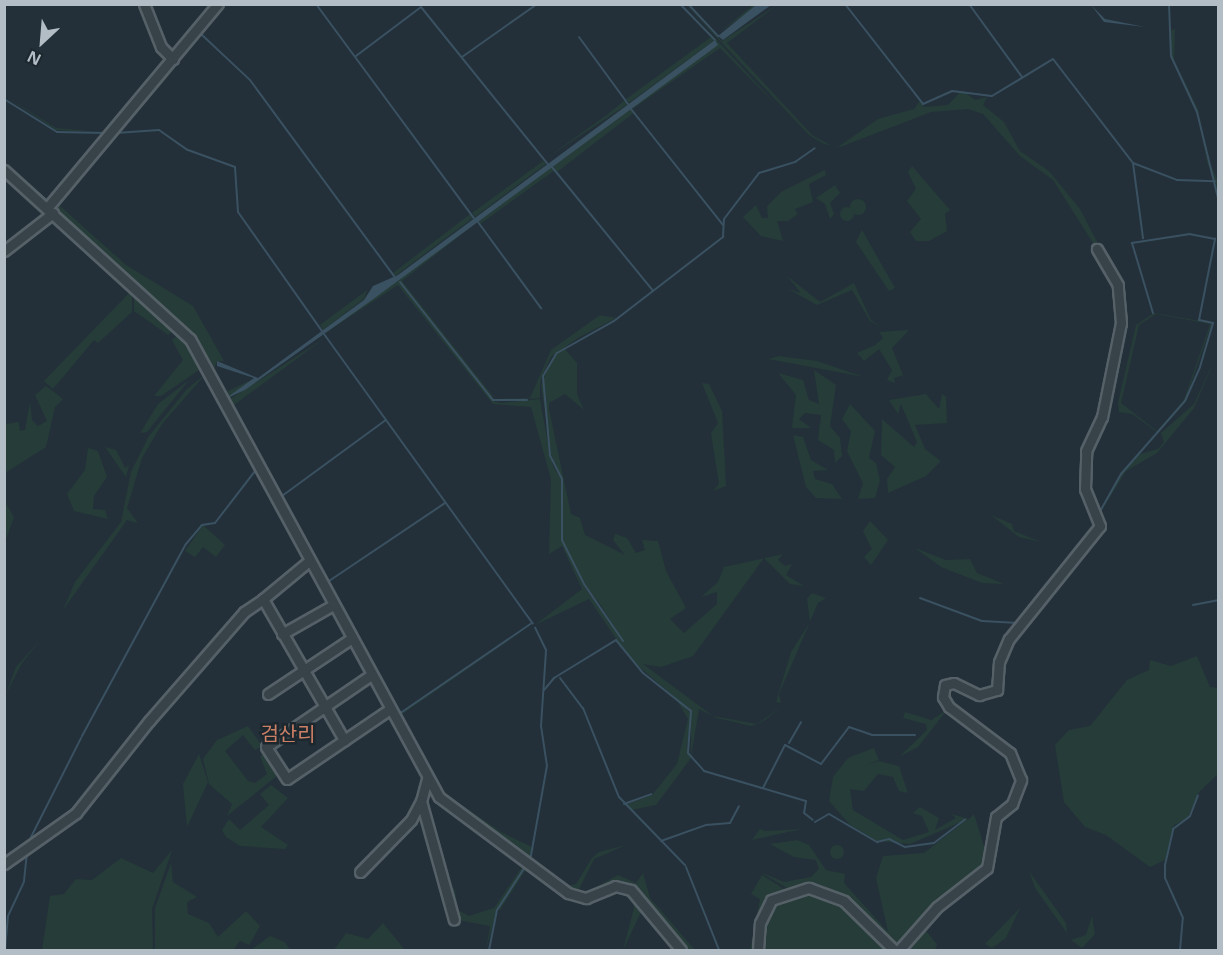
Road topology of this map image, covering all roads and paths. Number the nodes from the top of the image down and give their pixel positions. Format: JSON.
{"nodes":[{"id":1,"x":144,"y":4,"type":"edge"},
{"id":2,"x":218,"y":4,"type":"edge"},
{"id":3,"x":173,"y":59,"type":"junction"},
{"id":4,"x":4,"y":170,"type":"edge"},
{"id":5,"x":51,"y":210,"type":"junction"},
{"id":6,"x":1097,"y":249,"type":"dead end"},
{"id":7,"x":4,"y":251,"type":"edge"},
{"id":8,"x":309,"y":561,"type":"junction"},
{"id":9,"x":262,"y":598,"type":"junction"},
{"id":10,"x":333,"y":605,"type":"junction"},
{"id":11,"x":282,"y":634,"type":"junction"},
{"id":12,"x":352,"y":638,"type":"junction"},
{"id":13,"x":302,"y":671,"type":"junction"},
{"id":14,"x":371,"y":675,"type":"junction"},
{"id":15,"x":268,"y":694,"type":"dead end"},
{"id":16,"x":322,"y":708,"type":"junction"},
{"id":17,"x":390,"y":709,"type":"junction"},
{"id":18,"x":344,"y":740,"type":"junction"},
{"id":19,"x":427,"y":779,"type":"junction"},
{"id":20,"x":421,"y":801,"type":"junction"},
{"id":21,"x":4,"y":864,"type":"edge"},
{"id":22,"x":360,"y":872,"type":"dead end"},
{"id":23,"x":454,"y":920,"type":"dead end"},
{"id":24,"x":681,"y":951,"type":"edge"},
{"id":25,"x":758,"y":951,"type":"edge"},
{"id":26,"x":896,"y":951,"type":"edge"}],
"edges":[{"from":1,"to":3,"type":"street"},
{"from":2,"to":3,"type":"street"},
{"from":3,"to":5,"type":"street"},
{"from":4,"to":5,"type":"street"},
{"from":5,"to":7,"type":"street"},
{"from":5,"to":8,"type":"street"},
{"from":6,"to":26,"type":"street"},
{"from":8,"to":9,"type":"street"},
{"from":8,"to":10,"type":"street"},
{"from":9,"to":11,"type":"street"},
{"from":9,"to":21,"type":"street"},
{"from":10,"to":11,"type":"street"},
{"from":10,"to":12,"type":"street"},
{"from":11,"to":13,"type":"street"},
{"from":12,"to":13,"type":"street"},
{"from":12,"to":14,"type":"street"},
{"from":13,"to":15,"type":"street"},
{"from":13,"to":16,"type":"street"},
{"from":14,"to":16,"type":"street"},
{"from":14,"to":17,"type":"street"},
{"from":16,"to":18,"type":"street"},
{"from":16,"to":18,"type":"street"},
{"from":17,"to":18,"type":"street"},
{"from":17,"to":19,"type":"street"},
{"from":19,"to":20,"type":"street"},
{"from":19,"to":24,"type":"street"},
{"from":20,"to":22,"type":"street"},
{"from":20,"to":23,"type":"street"},
{"from":25,"to":26,"type":"street"}]}
